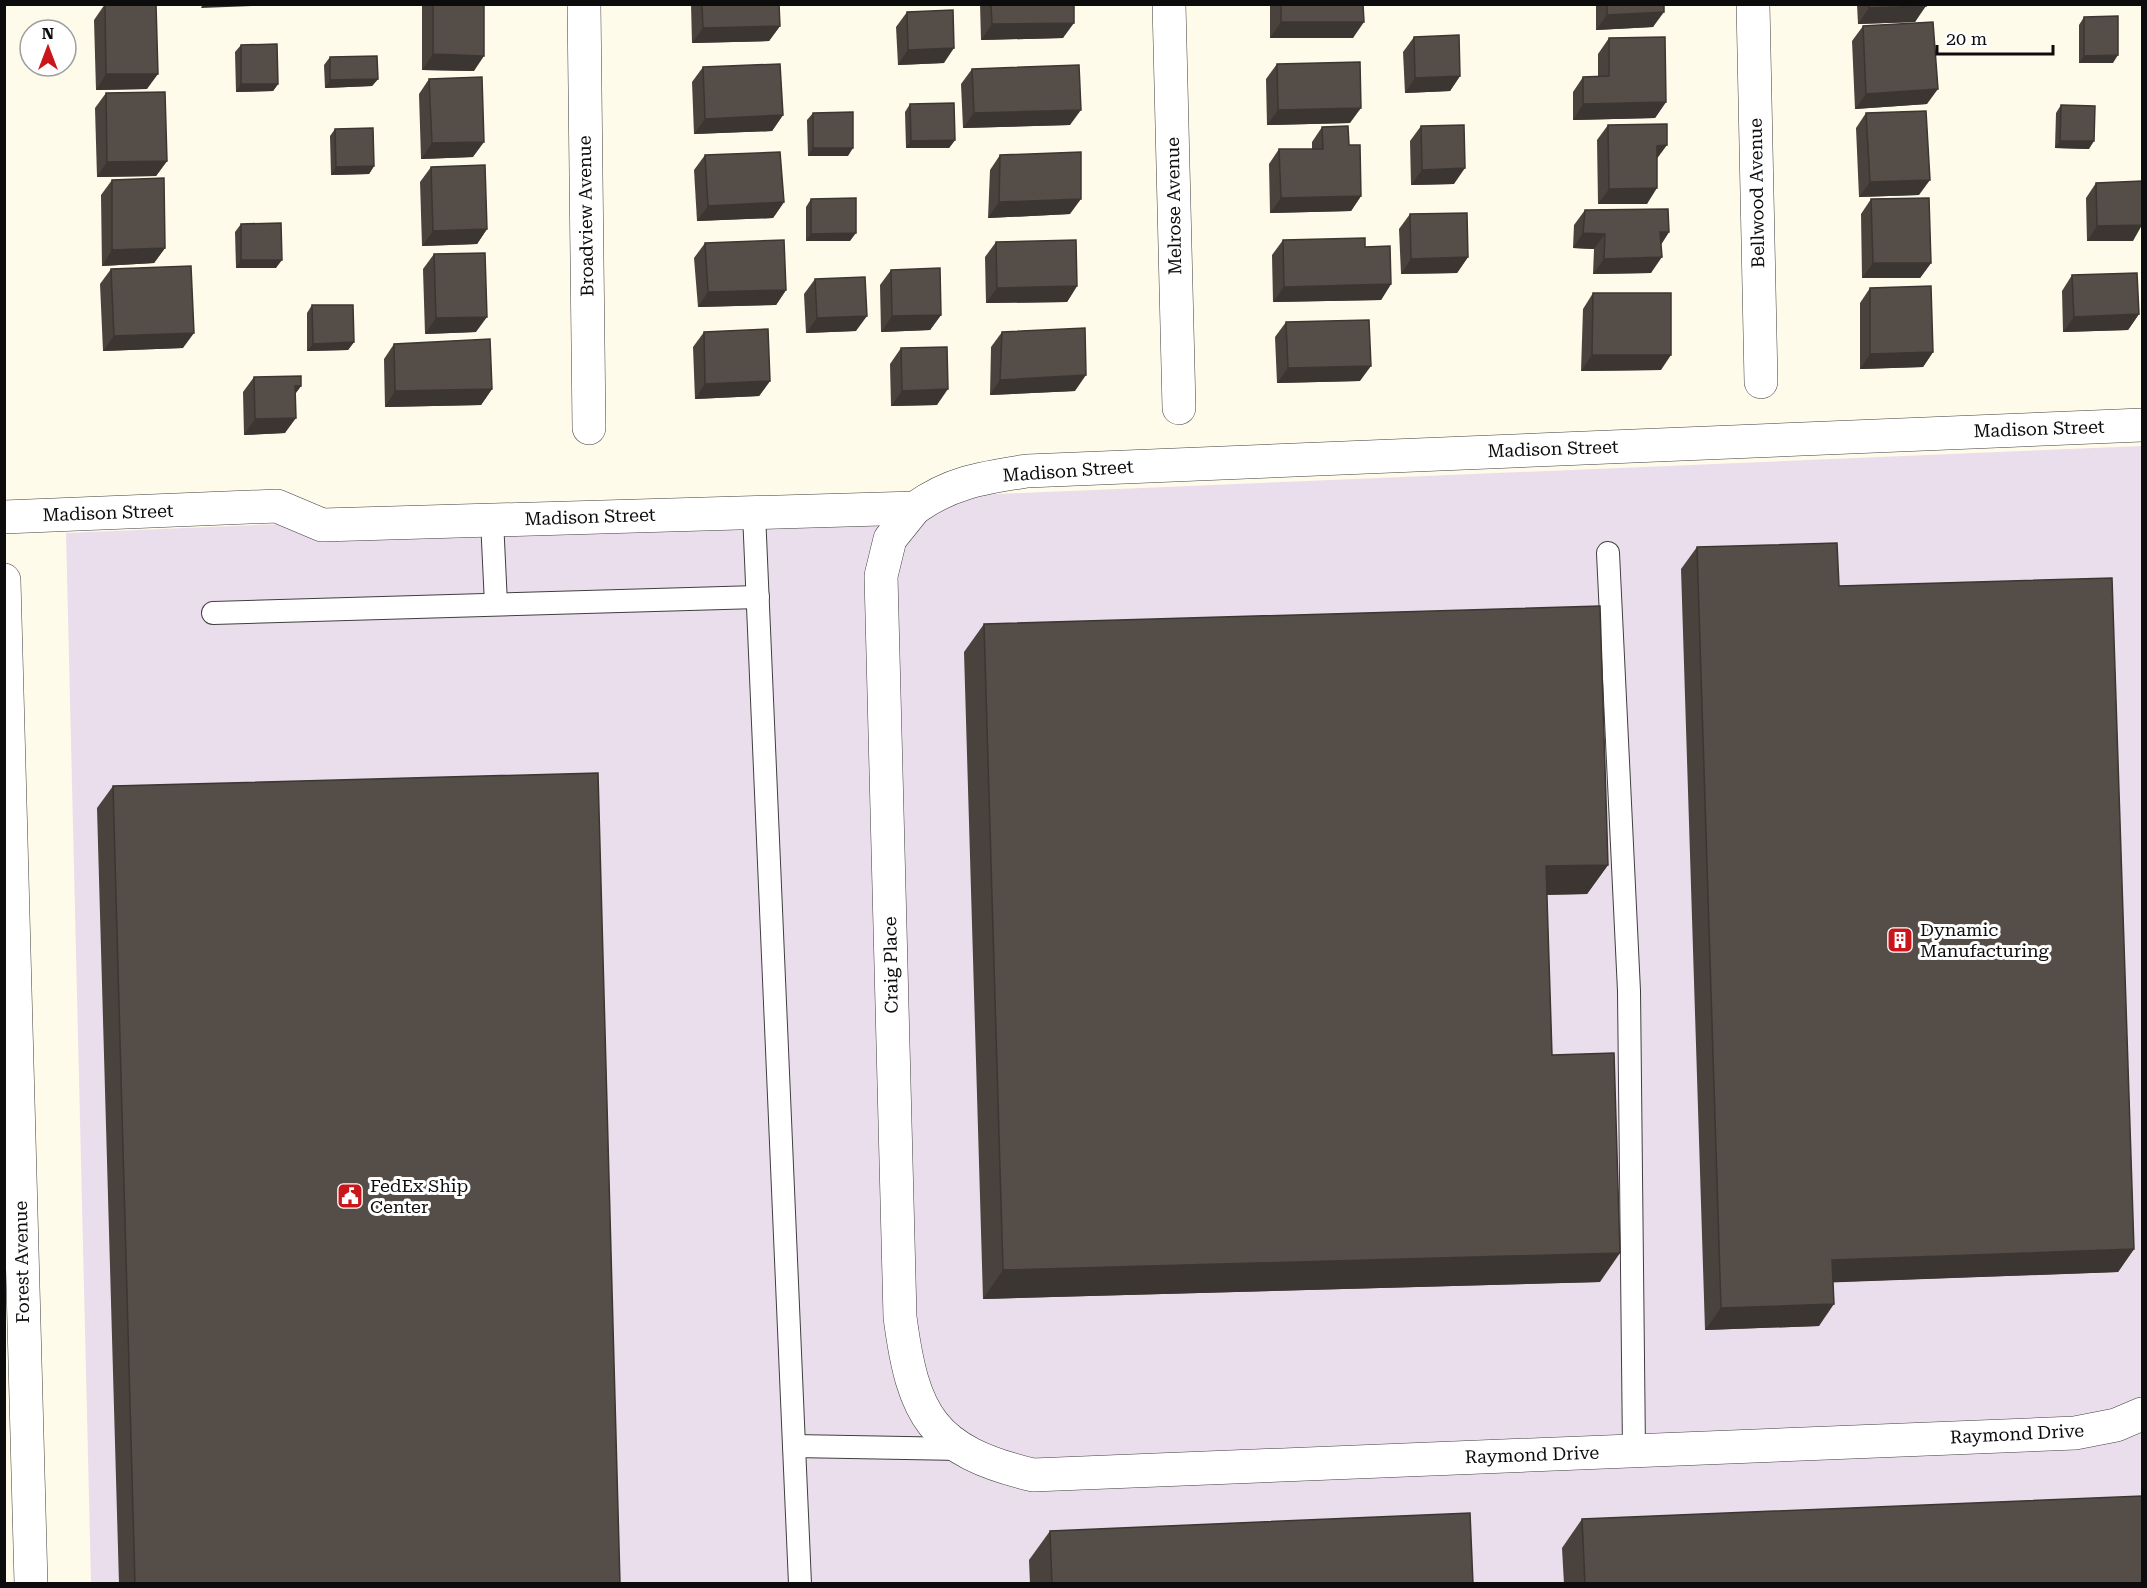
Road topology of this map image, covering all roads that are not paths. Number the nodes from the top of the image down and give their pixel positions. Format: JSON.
{"nodes":[{"id":1,"x":584,"y":4,"type":"edge"},
{"id":2,"x":1169,"y":4,"type":"edge"},
{"id":3,"x":1753,"y":4,"type":"edge"},
{"id":4,"x":1761,"y":382,"type":"dead end"},
{"id":5,"x":1179,"y":408,"type":"dead end"},
{"id":6,"x":2142,"y":425,"type":"edge"},
{"id":7,"x":589,"y":428,"type":"dead end"},
{"id":8,"x":915,"y":508,"type":"junction"},
{"id":9,"x":754,"y":513,"type":"junction"},
{"id":10,"x":4,"y":517,"type":"edge"},
{"id":11,"x":492,"y":520,"type":"junction"},
{"id":12,"x":1608,"y":553,"type":"dead end"},
{"id":13,"x":4,"y":580,"type":"edge"},
{"id":14,"x":758,"y":597,"type":"junction"},
{"id":15,"x":496,"y":604,"type":"junction"},
{"id":16,"x":213,"y":613,"type":"dead end"},
{"id":17,"x":2142,"y":1414,"type":"edge"},
{"id":18,"x":932,"y":1425,"type":"joint"},
{"id":19,"x":794,"y":1446,"type":"junction"},
{"id":20,"x":961,"y":1449,"type":"junction"},
{"id":21,"x":1634,"y":1451,"type":"junction"},
{"id":22,"x":17,"y":1549,"type":"edge"},
{"id":23,"x":31,"y":1584,"type":"edge"},
{"id":24,"x":800,"y":1584,"type":"edge"}],
"edges":[{"from":1,"to":7,"type":"street","name":"Broadview Avenue"},
{"from":2,"to":5,"type":"street","name":"Melrose Avenue"},
{"from":3,"to":4,"type":"street","name":"Bellwood Avenue"},
{"from":6,"to":8,"type":"street","name":"Madison Street"},
{"from":8,"to":9,"type":"street","name":"Madison Street"},
{"from":8,"to":18,"type":"street","name":"Craig Place"},
{"from":9,"to":11,"type":"street","name":"Madison Street"},
{"from":9,"to":14,"type":"lane"},
{"from":10,"to":11,"type":"street","name":"Madison Street"},
{"from":11,"to":15,"type":"lane"},
{"from":12,"to":21,"type":"lane"},
{"from":13,"to":22,"type":"street","name":"Forest Avenue"},
{"from":14,"to":15,"type":"lane"},
{"from":14,"to":19,"type":"lane"},
{"from":15,"to":16,"type":"lane"},
{"from":17,"to":21,"type":"street","name":"Raymond Drive"},
{"from":18,"to":20,"type":"street","name":"Raymond Drive"},
{"from":19,"to":20,"type":"lane"},
{"from":19,"to":24,"type":"lane"},
{"from":20,"to":21,"type":"street","name":"Raymond Drive"},
{"from":22,"to":23,"type":"street","name":"Forest Avenue"}]}
